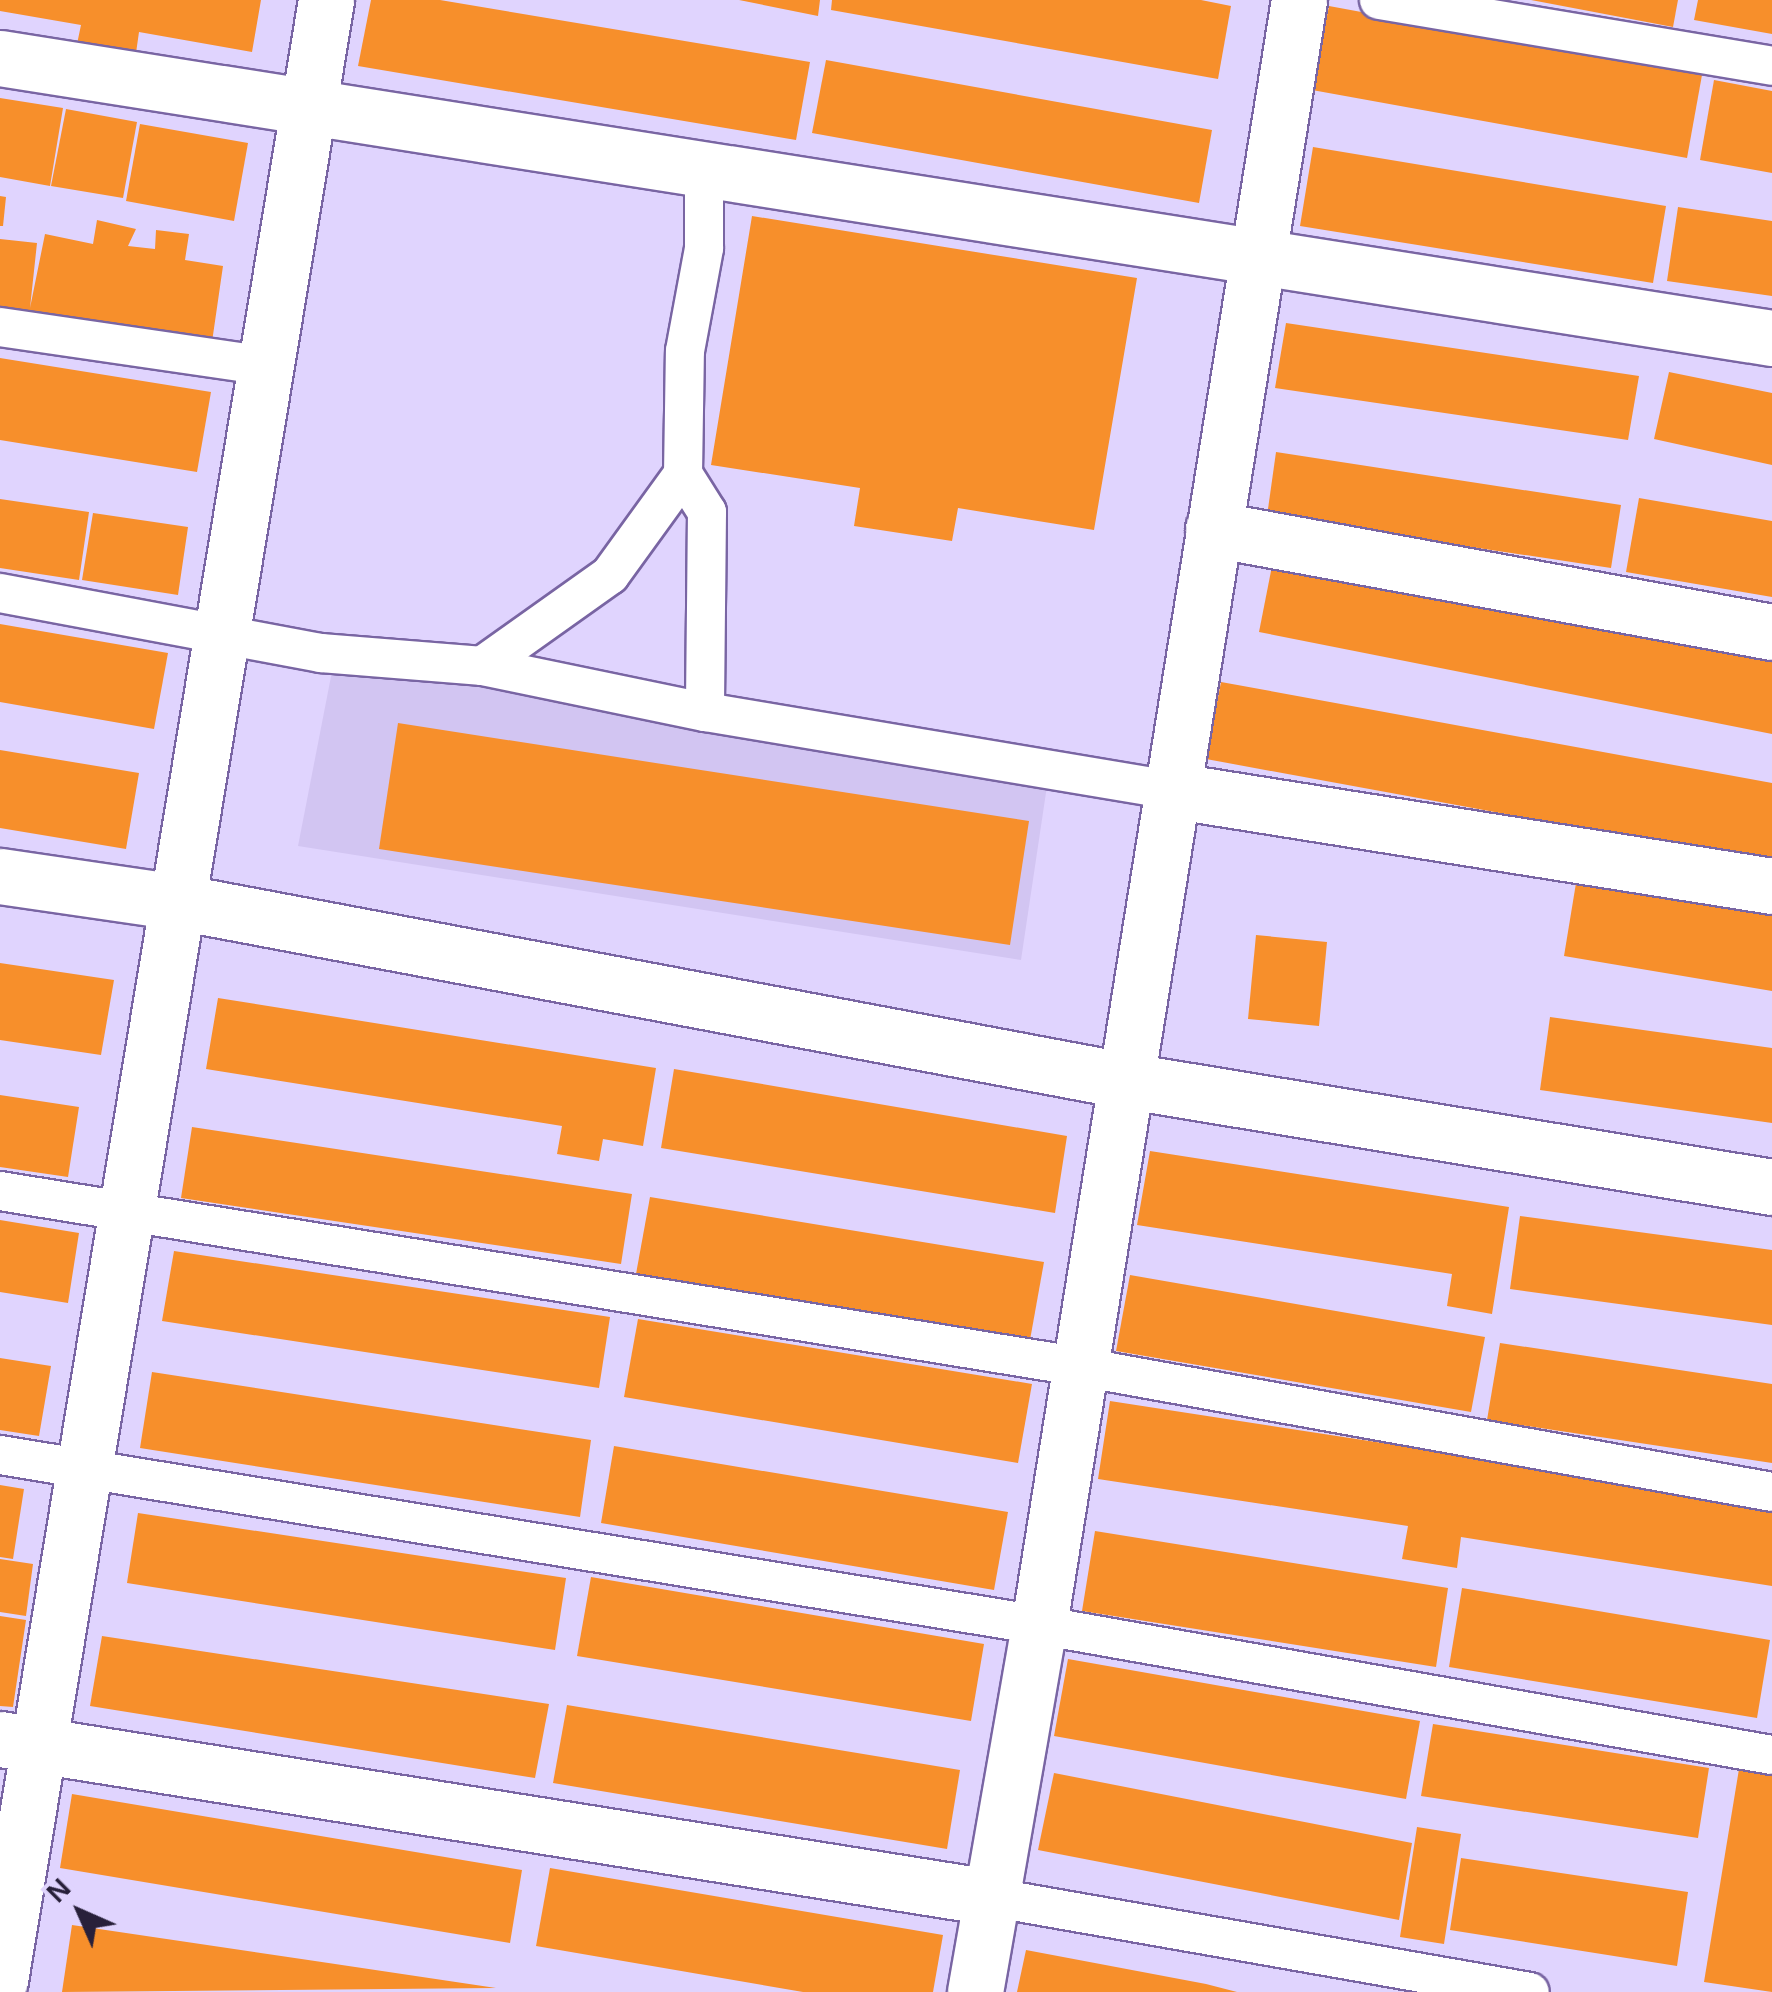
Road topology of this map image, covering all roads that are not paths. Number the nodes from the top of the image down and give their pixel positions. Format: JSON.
{"nodes":[{"id":1,"x":326,"y":0,"type":"edge"},
{"id":2,"x":1298,"y":0,"type":"edge"},
{"id":3,"x":1378,"y":0,"type":"edge"},
{"id":4,"x":0,"y":58,"type":"edge"},
{"id":5,"x":1772,"y":66,"type":"edge"},
{"id":6,"x":309,"y":109,"type":"junction"},
{"id":7,"x":704,"y":171,"type":"junction"},
{"id":8,"x":1257,"y":260,"type":"junction"},
{"id":9,"x":0,"y":327,"type":"edge"},
{"id":10,"x":1772,"y":338,"type":"edge"},
{"id":11,"x":267,"y":366,"type":"junction"},
{"id":12,"x":682,"y":474,"type":"junction"},
{"id":13,"x":1213,"y":528,"type":"junction"},
{"id":14,"x":0,"y":593,"type":"edge"},
{"id":15,"x":224,"y":630,"type":"junction"},
{"id":16,"x":1772,"y":632,"type":"edge"},
{"id":17,"x":482,"y":666,"type":"junction"},
{"id":18,"x":705,"y":712,"type":"junction"},
{"id":19,"x":1170,"y":790,"type":"junction"},
{"id":20,"x":0,"y":876,"type":"edge"},
{"id":21,"x":1772,"y":886,"type":"edge"},
{"id":22,"x":179,"y":902,"type":"junction"},
{"id":23,"x":1124,"y":1080,"type":"junction"},
{"id":24,"x":1772,"y":1187,"type":"edge"},
{"id":25,"x":0,"y":1191,"type":"edge"},
{"id":26,"x":128,"y":1214,"type":"junction"},
{"id":27,"x":1076,"y":1366,"type":"junction"},
{"id":28,"x":0,"y":1455,"type":"edge"},
{"id":29,"x":87,"y":1470,"type":"junction"},
{"id":30,"x":1772,"y":1492,"type":"edge"},
{"id":31,"x":1040,"y":1625,"type":"junction"},
{"id":32,"x":20,"y":1743,"type":"edge"},
{"id":33,"x":1772,"y":1755,"type":"edge"},
{"id":34,"x":990,"y":1896,"type":"junction"},
{"id":35,"x":0,"y":1980,"type":"edge"},
{"id":36,"x":975,"y":1992,"type":"edge"},
{"id":37,"x":1530,"y":1992,"type":"edge"}],
"edges":[{"from":1,"to":6,"type":"street"},
{"from":2,"to":8,"type":"street"},
{"from":3,"to":5,"type":"lane"},
{"from":4,"to":6,"type":"street"},
{"from":6,"to":7,"type":"street"},
{"from":6,"to":11,"type":"street"},
{"from":7,"to":8,"type":"street"},
{"from":7,"to":12,"type":"lane"},
{"from":8,"to":10,"type":"street"},
{"from":8,"to":13,"type":"street"},
{"from":9,"to":11,"type":"lane"},
{"from":11,"to":15,"type":"street"},
{"from":12,"to":17,"type":"lane"},
{"from":12,"to":18,"type":"lane"},
{"from":13,"to":16,"type":"street"},
{"from":13,"to":19,"type":"street"},
{"from":14,"to":15,"type":"lane"},
{"from":15,"to":17,"type":"lane"},
{"from":15,"to":22,"type":"street"},
{"from":17,"to":18,"type":"lane"},
{"from":18,"to":19,"type":"lane"},
{"from":19,"to":21,"type":"street"},
{"from":19,"to":23,"type":"street"},
{"from":20,"to":22,"type":"street"},
{"from":22,"to":23,"type":"street"},
{"from":22,"to":26,"type":"street"},
{"from":23,"to":24,"type":"street"},
{"from":23,"to":27,"type":"street"},
{"from":25,"to":26,"type":"lane"},
{"from":26,"to":27,"type":"lane"},
{"from":26,"to":29,"type":"street"},
{"from":27,"to":30,"type":"lane"},
{"from":27,"to":31,"type":"street"},
{"from":28,"to":29,"type":"lane"},
{"from":29,"to":31,"type":"lane"},
{"from":29,"to":32,"type":"street"},
{"from":31,"to":33,"type":"lane"},
{"from":31,"to":34,"type":"street"},
{"from":32,"to":34,"type":"street"},
{"from":32,"to":35,"type":"street"},
{"from":34,"to":36,"type":"street"},
{"from":34,"to":37,"type":"lane"}]}
